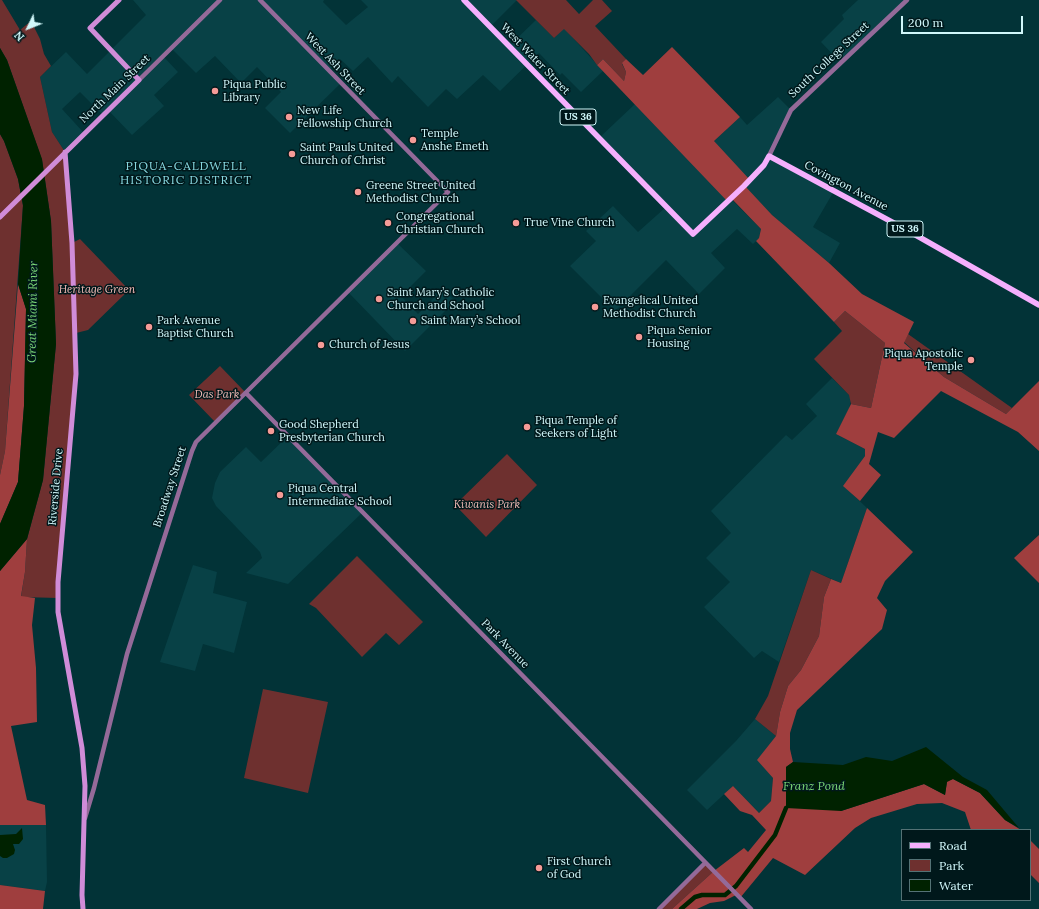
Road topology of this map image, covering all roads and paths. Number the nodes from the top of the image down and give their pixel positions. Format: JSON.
{"nodes":[{"id":1,"x":119,"y":0,"type":"edge"},
{"id":2,"x":220,"y":0,"type":"edge"},
{"id":3,"x":260,"y":0,"type":"edge"},
{"id":4,"x":464,"y":0,"type":"edge"},
{"id":5,"x":907,"y":0,"type":"edge"},
{"id":6,"x":139,"y":80,"type":"junction"},
{"id":7,"x":65,"y":152,"type":"junction"},
{"id":8,"x":770,"y":156,"type":"junction"},
{"id":9,"x":448,"y":192,"type":"joint"},
{"id":10,"x":731,"y":199,"type":"joint"},
{"id":11,"x":0,"y":216,"type":"edge"},
{"id":12,"x":1039,"y":305,"type":"edge"},
{"id":13,"x":246,"y":393,"type":"junction"},
{"id":14,"x":85,"y":786,"type":"junction"},
{"id":15,"x":94,"y":788,"type":"junction"},
{"id":16,"x":84,"y":821,"type":"junction"},
{"id":17,"x":705,"y":863,"type":"junction"},
{"id":18,"x":83,"y":909,"type":"edge"},
{"id":19,"x":659,"y":909,"type":"edge"},
{"id":20,"x":751,"y":909,"type":"edge"}],
"edges":[{"from":1,"to":6,"type":"main road"},
{"from":2,"to":6,"type":"street","name":"North Main Street"},
{"from":3,"to":9,"type":"street","name":"West Ash Street"},
{"from":4,"to":10,"type":"main road","name":"West Water Street","number":"US 36"},
{"from":5,"to":8,"type":"street","name":"South College Street"},
{"from":6,"to":7,"type":"main road","name":"North Main Street"},
{"from":7,"to":11,"type":"main road","name":"North Main Street"},
{"from":7,"to":14,"type":"main road","name":"Riverside Drive"},
{"from":8,"to":10,"type":"main road","name":"South College Street","number":"US 36"},
{"from":8,"to":12,"type":"main road","name":"Covington Avenue","number":"US 36"},
{"from":9,"to":13,"type":"street","name":"Broadway Street"},
{"from":13,"to":15,"type":"street","name":"Broadway Street"},
{"from":13,"to":17,"type":"street","name":"Park Avenue"},
{"from":14,"to":15,"type":"street"},
{"from":14,"to":16,"type":"main road","name":"Riverside Drive"},
{"from":15,"to":16,"type":"street","name":"Broadway Street"},
{"from":16,"to":18,"type":"main road"},
{"from":17,"to":19,"type":"street"},
{"from":17,"to":20,"type":"street","name":"Park Avenue"}]}
